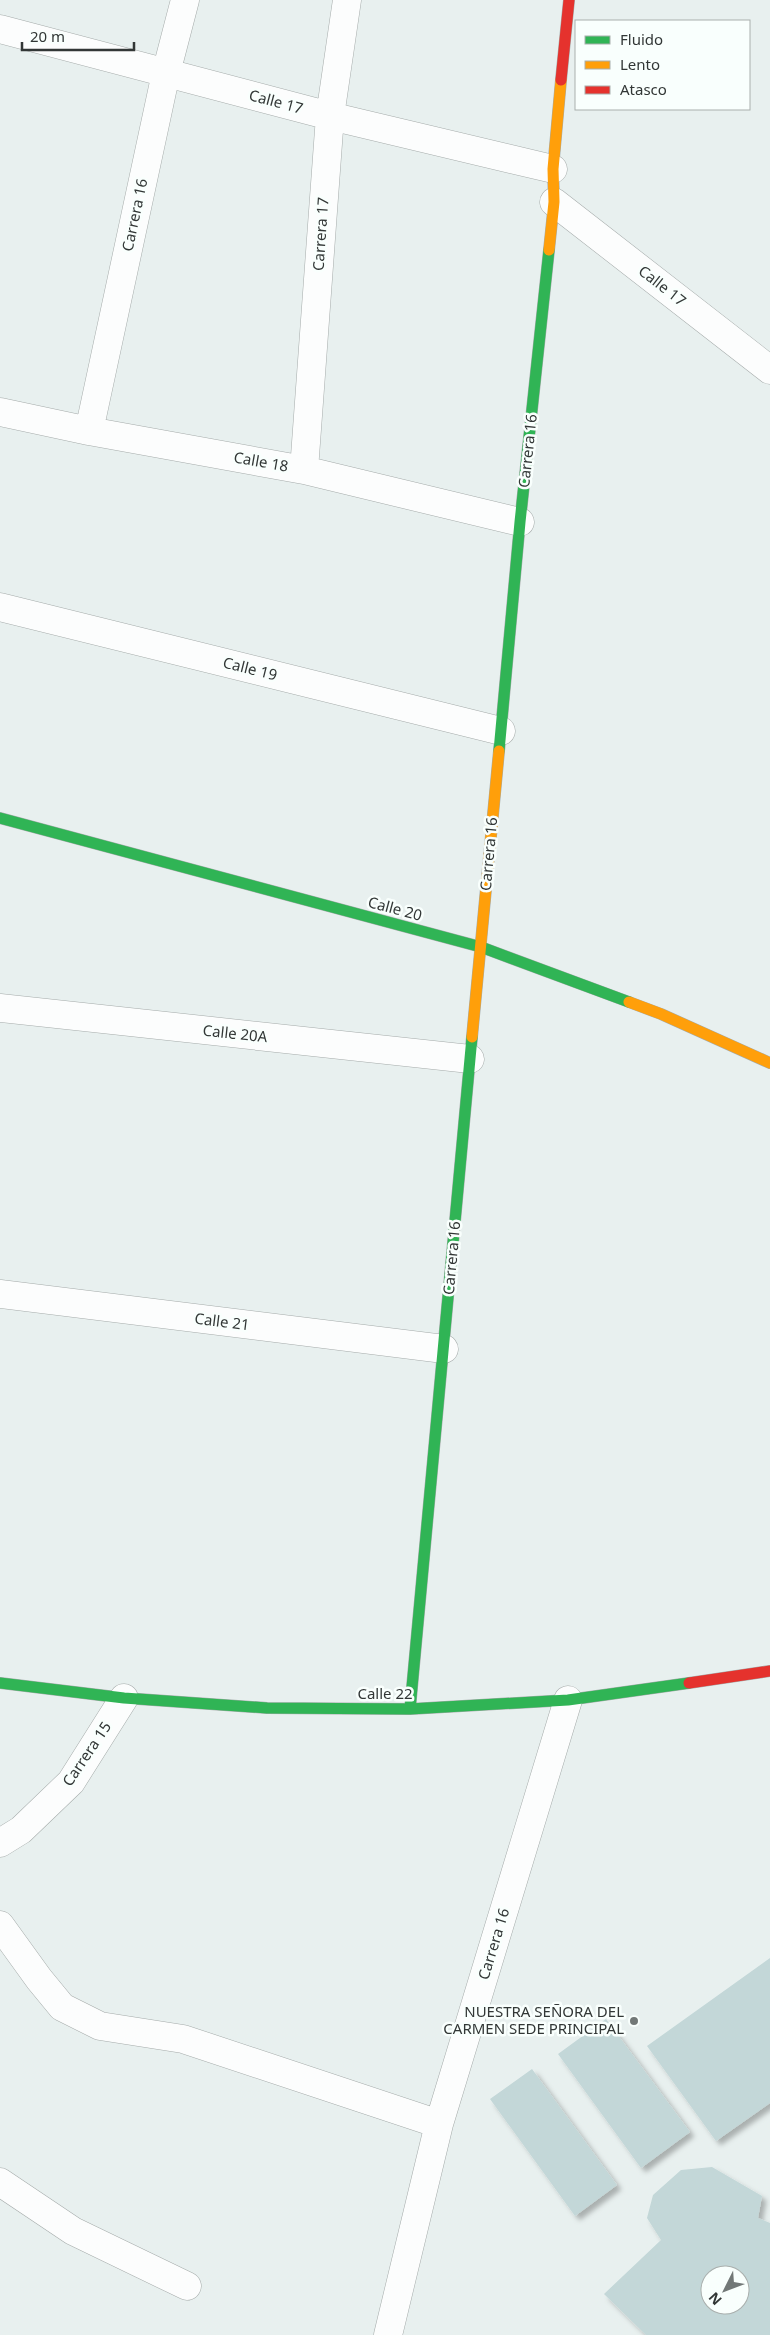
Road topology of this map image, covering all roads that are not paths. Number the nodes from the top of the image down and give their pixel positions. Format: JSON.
{"nodes":[{"id":1,"x":185,"y":0,"type":"edge"},
{"id":2,"x":347,"y":0,"type":"edge"},
{"id":3,"x":569,"y":0,"type":"edge"},
{"id":4,"x":0,"y":29,"type":"edge"},
{"id":5,"x":166,"y":73,"type":"junction"},
{"id":6,"x":330,"y":116,"type":"junction"},
{"id":7,"x":553,"y":169,"type":"junction"},
{"id":8,"x":554,"y":202,"type":"junction"},
{"id":9,"x":770,"y":370,"type":"edge"},
{"id":10,"x":0,"y":412,"type":"edge"},
{"id":11,"x":89,"y":431,"type":"junction"},
{"id":12,"x":304,"y":470,"type":"junction"},
{"id":13,"x":520,"y":522,"type":"junction"},
{"id":14,"x":0,"y":607,"type":"edge"},
{"id":15,"x":501,"y":731,"type":"junction"},
{"id":16,"x":0,"y":818,"type":"edge"},
{"id":17,"x":481,"y":947,"type":"junction"},
{"id":18,"x":0,"y":1008,"type":"edge"},
{"id":19,"x":470,"y":1059,"type":"junction"},
{"id":20,"x":770,"y":1063,"type":"edge"},
{"id":21,"x":0,"y":1294,"type":"edge"},
{"id":22,"x":444,"y":1349,"type":"junction"},
{"id":23,"x":770,"y":1671,"type":"edge"},
{"id":24,"x":0,"y":1683,"type":"edge"},
{"id":25,"x":124,"y":1698,"type":"junction"},
{"id":26,"x":568,"y":1700,"type":"junction"},
{"id":27,"x":410,"y":1709,"type":"junction"},
{"id":28,"x":0,"y":1843,"type":"edge"},
{"id":29,"x":0,"y":1925,"type":"edge"},
{"id":30,"x":439,"y":2124,"type":"junction"},
{"id":31,"x":0,"y":2182,"type":"edge"},
{"id":32,"x":187,"y":2286,"type":"dead end"},
{"id":33,"x":388,"y":2335,"type":"edge"}],
"edges":[{"from":1,"to":5,"type":"street","name":"Carrera 16"},
{"from":2,"to":6,"type":"street","name":"Carrera 17"},
{"from":3,"to":7,"type":"main road","name":"Carrera 16"},
{"from":4,"to":5,"type":"street","name":"Calle 17"},
{"from":5,"to":6,"type":"street","name":"Calle 17"},
{"from":5,"to":11,"type":"street","name":"Carrera 16"},
{"from":6,"to":7,"type":"street","name":"Calle 17"},
{"from":6,"to":12,"type":"street","name":"Carrera 17"},
{"from":7,"to":8,"type":"main road","name":"Carrera 16"},
{"from":8,"to":9,"type":"street","name":"Calle 17"},
{"from":8,"to":13,"type":"main road","name":"Carrera 16"},
{"from":10,"to":11,"type":"street","name":"Calle 18"},
{"from":11,"to":12,"type":"street","name":"Calle 18"},
{"from":12,"to":13,"type":"street","name":"Calle 18"},
{"from":13,"to":15,"type":"main road","name":"Carrera 16"},
{"from":14,"to":15,"type":"street","name":"Calle 19"},
{"from":15,"to":17,"type":"main road","name":"Carrera 16"},
{"from":16,"to":17,"type":"main road","name":"Calle 20"},
{"from":17,"to":19,"type":"main road","name":"Carrera 16"},
{"from":17,"to":20,"type":"main road","name":"Calle 20"},
{"from":18,"to":19,"type":"street","name":"Calle 20A"},
{"from":19,"to":22,"type":"main road","name":"Carrera 16"},
{"from":21,"to":22,"type":"street","name":"Calle 21"},
{"from":22,"to":27,"type":"main road","name":"Carrera 16"},
{"from":23,"to":26,"type":"main road","name":"Calle 22"},
{"from":24,"to":25,"type":"main road","name":"Calle 22"},
{"from":25,"to":27,"type":"main road","name":"Calle 22"},
{"from":25,"to":28,"type":"street","name":"Carrera 15"},
{"from":26,"to":27,"type":"main road","name":"Calle 22"},
{"from":26,"to":30,"type":"street","name":"Carrera 16"},
{"from":29,"to":30,"type":"street"},
{"from":30,"to":33,"type":"street","name":"Carrera 16"},
{"from":31,"to":32,"type":"street"}]}
